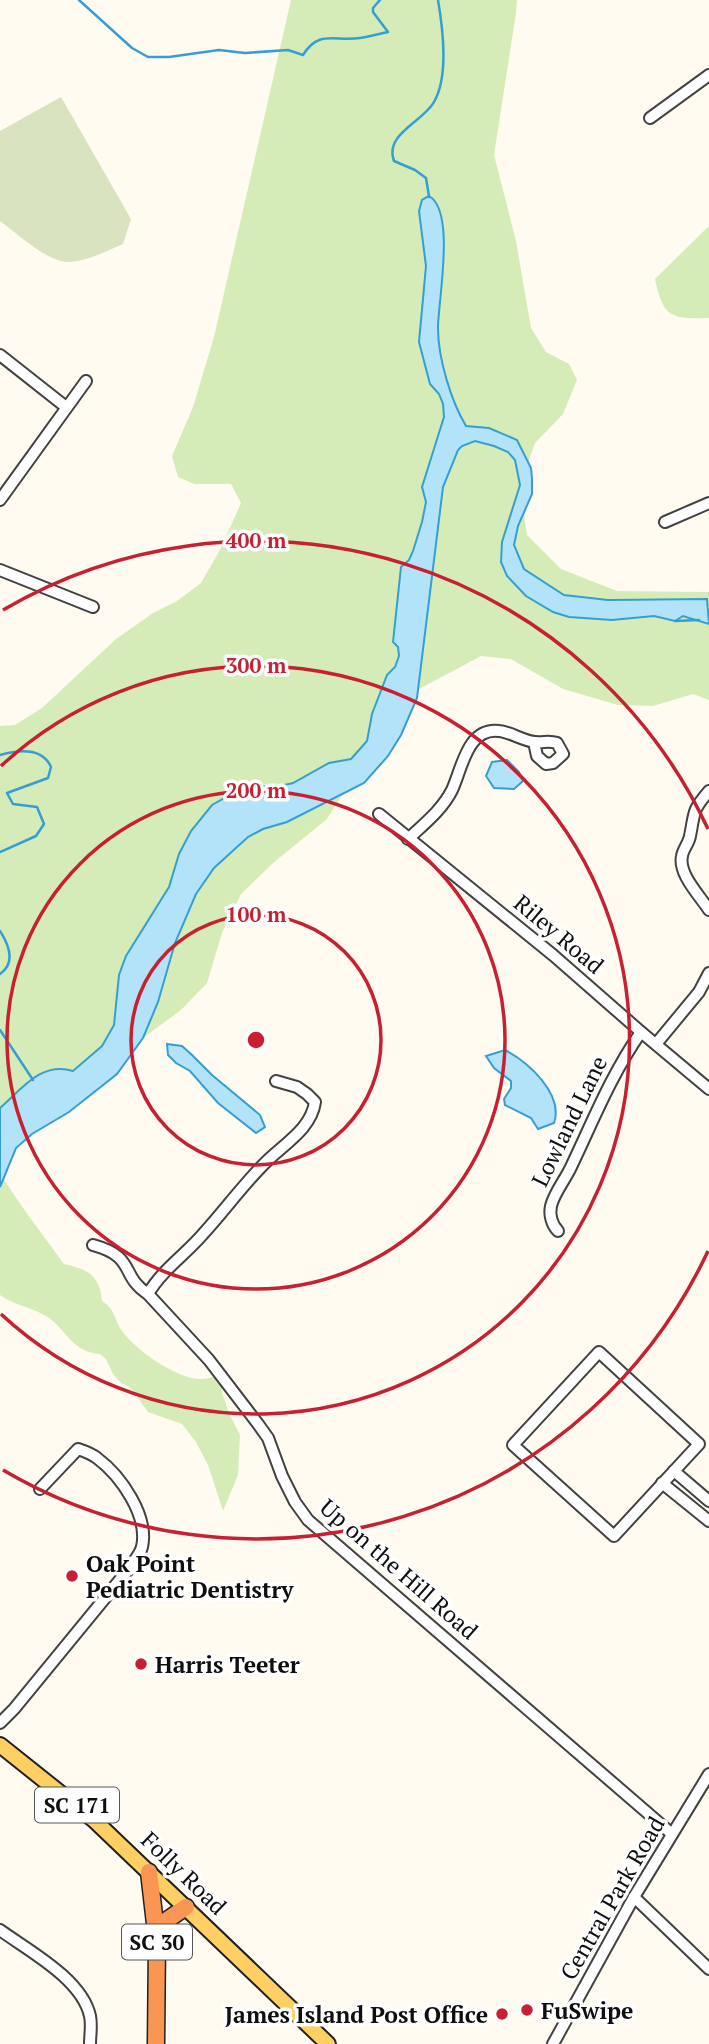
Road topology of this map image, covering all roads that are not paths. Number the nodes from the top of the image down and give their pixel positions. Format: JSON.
{"nodes":[{"id":1,"x":709,"y":75,"type":"edge"},
{"id":2,"x":650,"y":118,"type":"dead end"},
{"id":3,"x":0,"y":355,"type":"edge"},
{"id":4,"x":86,"y":381,"type":"dead end"},
{"id":5,"x":66,"y":407,"type":"junction"},
{"id":6,"x":0,"y":500,"type":"edge"},
{"id":7,"x":709,"y":503,"type":"edge"},
{"id":8,"x":665,"y":522,"type":"dead end"},
{"id":9,"x":0,"y":570,"type":"edge"},
{"id":10,"x":93,"y":607,"type":"dead end"},
{"id":11,"x":534,"y":742,"type":"dead end"},
{"id":12,"x":709,"y":791,"type":"edge"},
{"id":13,"x":379,"y":814,"type":"dead end"},
{"id":14,"x":408,"y":839,"type":"junction"},
{"id":15,"x":709,"y":910,"type":"edge"},
{"id":16,"x":709,"y":973,"type":"edge"},
{"id":17,"x":640,"y":1032,"type":"junction"},
{"id":18,"x":656,"y":1044,"type":"junction"},
{"id":19,"x":276,"y":1081,"type":"dead end"},
{"id":20,"x":709,"y":1088,"type":"edge"},
{"id":21,"x":558,"y":1231,"type":"dead end"},
{"id":22,"x":93,"y":1245,"type":"dead end"},
{"id":23,"x":148,"y":1294,"type":"junction"},
{"id":24,"x":674,"y":1471,"type":"junction"},
{"id":25,"x":662,"y":1483,"type":"junction"},
{"id":26,"x":40,"y":1489,"type":"dead end"},
{"id":27,"x":709,"y":1501,"type":"edge"},
{"id":28,"x":709,"y":1521,"type":"edge"},
{"id":29,"x":0,"y":1723,"type":"edge"},
{"id":30,"x":0,"y":1745,"type":"edge"},
{"id":31,"x":709,"y":1774,"type":"edge"},
{"id":32,"x":672,"y":1834,"type":"junction"},
{"id":33,"x":149,"y":1872,"type":"junction"},
{"id":34,"x":635,"y":1897,"type":"junction"},
{"id":35,"x":186,"y":1907,"type":"junction"},
{"id":36,"x":0,"y":1930,"type":"edge"},
{"id":37,"x":157,"y":1946,"type":"junction"},
{"id":38,"x":709,"y":1969,"type":"edge"},
{"id":39,"x":90,"y":2044,"type":"edge"},
{"id":40,"x":156,"y":2044,"type":"edge"},
{"id":41,"x":328,"y":2044,"type":"edge"},
{"id":42,"x":553,"y":2044,"type":"edge"}],
"edges":[{"from":1,"to":2,"type":"street"},
{"from":3,"to":5,"type":"street"},
{"from":4,"to":5,"type":"street"},
{"from":5,"to":6,"type":"street"},
{"from":7,"to":8,"type":"street"},
{"from":9,"to":10,"type":"street"},
{"from":11,"to":14,"type":"street"},
{"from":12,"to":15,"type":"street"},
{"from":13,"to":14,"type":"street","name":"Riley Road"},
{"from":14,"to":17,"type":"street","name":"Riley Road"},
{"from":16,"to":18,"type":"street"},
{"from":17,"to":18,"type":"street","name":"Riley Road"},
{"from":17,"to":21,"type":"street","name":"Lowland Lane"},
{"from":18,"to":20,"type":"street","name":"Riley Road"},
{"from":19,"to":23,"type":"street"},
{"from":22,"to":23,"type":"street","name":"Up on the Hill Road"},
{"from":23,"to":32,"type":"street","name":"Up on the Hill Road"},
{"from":24,"to":25,"type":"street"},
{"from":24,"to":25,"type":"street"},
{"from":24,"to":27,"type":"street"},
{"from":25,"to":28,"type":"street"},
{"from":26,"to":29,"type":"street"},
{"from":30,"to":33,"type":"main road","name":"Folly Road","number":"SC 171"},
{"from":31,"to":32,"type":"street","name":"Central Park Road"},
{"from":32,"to":34,"type":"street","name":"Central Park Road"},
{"from":33,"to":35,"type":"main road","name":"Folly Road","number":"SC 171"},
{"from":33,"to":37,"type":"highway","number":"SC 30"},
{"from":34,"to":38,"type":"street"},
{"from":34,"to":42,"type":"street","name":"Central Park Road"},
{"from":35,"to":37,"type":"highway"},
{"from":35,"to":41,"type":"main road","name":"Folly Road","number":"SC 171"},
{"from":36,"to":39,"type":"street"},
{"from":37,"to":40,"type":"highway","number":"SC 30"}]}
